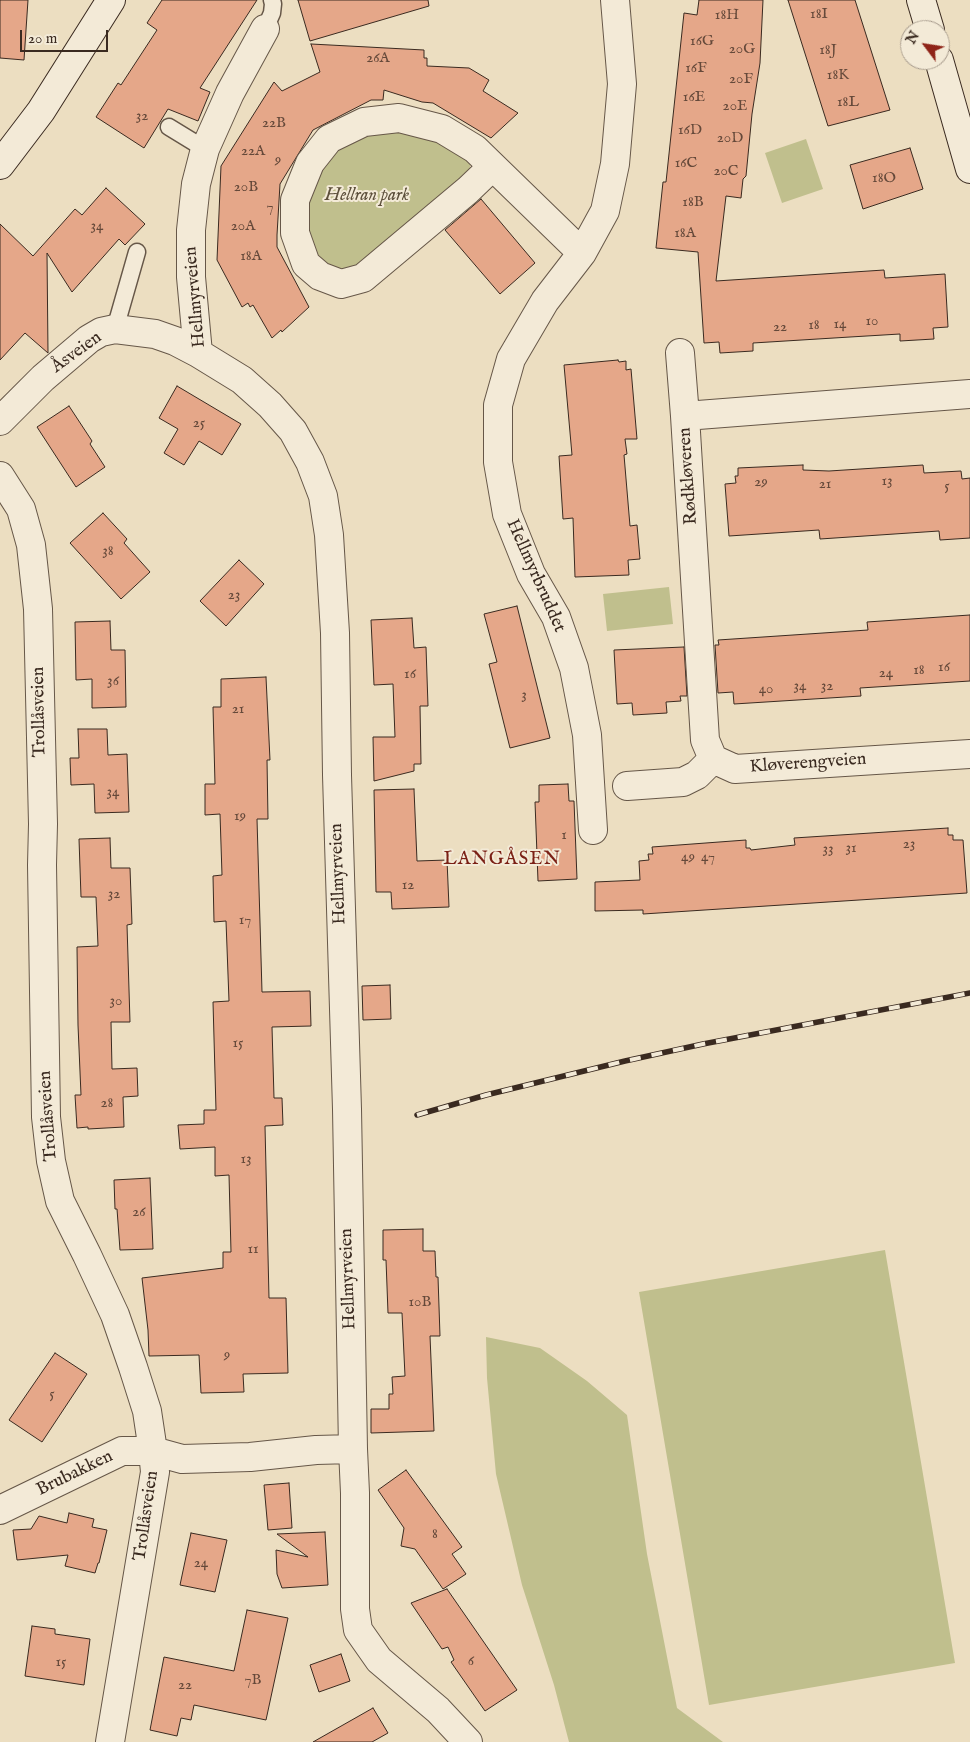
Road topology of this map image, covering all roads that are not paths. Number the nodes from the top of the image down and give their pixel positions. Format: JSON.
{"nodes":[{"id":1,"x":111,"y":0,"type":"edge"},
{"id":2,"x":272,"y":0,"type":"edge"},
{"id":3,"x":615,"y":0,"type":"edge"},
{"id":4,"x":921,"y":0,"type":"edge"},
{"id":5,"x":927,"y":20,"type":"edge"},
{"id":6,"x":265,"y":29,"type":"joint"},
{"id":7,"x":941,"y":70,"type":"edge"},
{"id":8,"x":169,"y":127,"type":"dead end"},
{"id":9,"x":205,"y":149,"type":"junction"},
{"id":10,"x":0,"y":164,"type":"edge"},
{"id":11,"x":492,"y":166,"type":"junction"},
{"id":12,"x":970,"y":169,"type":"edge"},
{"id":13,"x":137,"y":252,"type":"dead end"},
{"id":14,"x":582,"y":253,"type":"junction"},
{"id":15,"x":115,"y":329,"type":"junction"},
{"id":16,"x":198,"y":353,"type":"junction"},
{"id":17,"x":680,"y":353,"type":"dead end"},
{"id":18,"x":970,"y":394,"type":"edge"},
{"id":19,"x":686,"y":416,"type":"junction"},
{"id":20,"x":0,"y":421,"type":"edge"},
{"id":21,"x":0,"y":476,"type":"edge"},
{"id":22,"x":970,"y":754,"type":"edge"},
{"id":23,"x":713,"y":759,"type":"junction"},
{"id":24,"x":627,"y":786,"type":"dead end"},
{"id":25,"x":593,"y":830,"type":"dead end"},
{"id":26,"x":353,"y":1449,"type":"junction"},
{"id":27,"x":153,"y":1451,"type":"junction"},
{"id":28,"x":0,"y":1510,"type":"edge"},
{"id":29,"x":110,"y":1742,"type":"edge"},
{"id":30,"x":468,"y":1742,"type":"edge"}],
"edges":[{"from":1,"to":10,"type":"street"},
{"from":2,"to":6,"type":"lane"},
{"from":3,"to":14,"type":"street","name":"Hellmyrbruddet"},
{"from":4,"to":5,"type":"street"},
{"from":6,"to":9,"type":"street","name":"Hellmyrveien"},
{"from":7,"to":12,"type":"street"},
{"from":8,"to":9,"type":"lane"},
{"from":9,"to":16,"type":"street","name":"Hellmyrveien"},
{"from":11,"to":11,"type":"street"},
{"from":11,"to":14,"type":"street"},
{"from":13,"to":15,"type":"lane"},
{"from":14,"to":25,"type":"street","name":"Hellmyrbruddet"},
{"from":15,"to":16,"type":"street","name":"Åsveien"},
{"from":15,"to":20,"type":"street","name":"Åsveien"},
{"from":16,"to":26,"type":"street","name":"Hellmyrveien"},
{"from":17,"to":19,"type":"street"},
{"from":18,"to":19,"type":"street","name":"Rødkløveren"},
{"from":19,"to":23,"type":"street","name":"Rødkløveren"},
{"from":21,"to":27,"type":"street","name":"Trollåsveien"},
{"from":22,"to":23,"type":"street","name":"Kløverengveien"},
{"from":23,"to":24,"type":"street"},
{"from":26,"to":27,"type":"street","name":"Brubakken"},
{"from":26,"to":30,"type":"street","name":"Hellmyrveien"},
{"from":27,"to":28,"type":"street","name":"Brubakken"},
{"from":27,"to":29,"type":"street","name":"Trollåsveien"}]}
